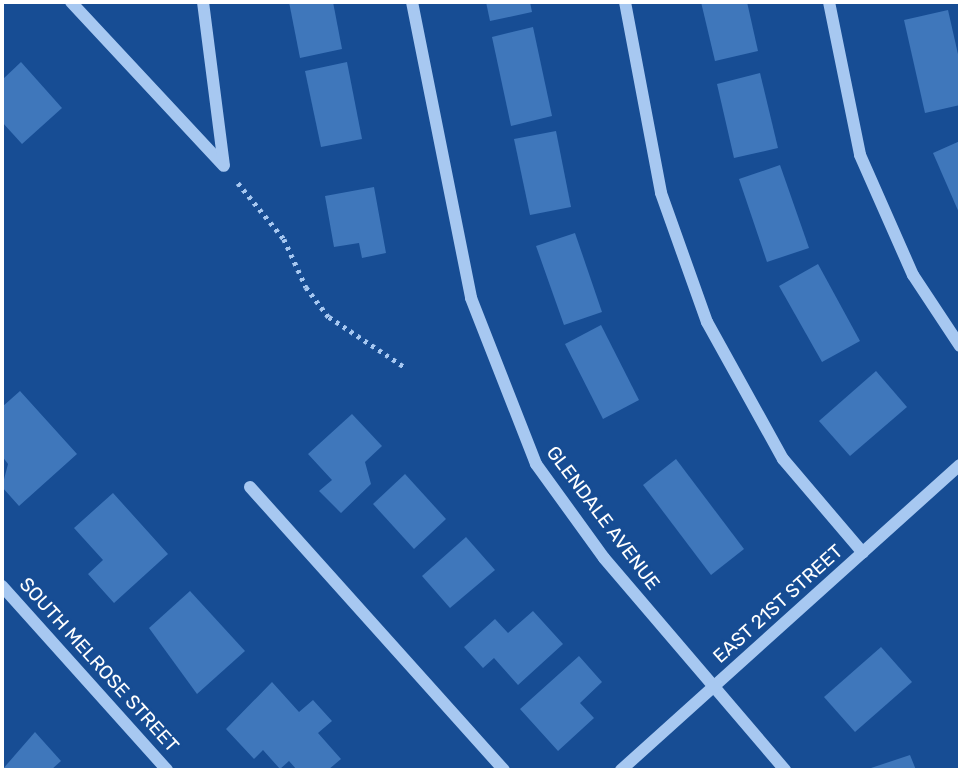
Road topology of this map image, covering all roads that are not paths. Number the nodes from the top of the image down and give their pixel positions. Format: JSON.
{"nodes":[{"id":1,"x":71,"y":2,"type":"edge"},
{"id":2,"x":203,"y":2,"type":"edge"},
{"id":3,"x":412,"y":2,"type":"edge"},
{"id":4,"x":625,"y":2,"type":"edge"},
{"id":5,"x":829,"y":2,"type":"edge"},
{"id":6,"x":960,"y":346,"type":"edge"},
{"id":7,"x":960,"y":465,"type":"edge"},
{"id":8,"x":250,"y":487,"type":"dead end"},
{"id":9,"x":863,"y":553,"type":"junction"},
{"id":10,"x":2,"y":586,"type":"edge"},
{"id":11,"x":713,"y":688,"type":"junction"},
{"id":12,"x":167,"y":770,"type":"edge"},
{"id":13,"x":504,"y":770,"type":"edge"},
{"id":14,"x":621,"y":770,"type":"edge"},
{"id":15,"x":785,"y":770,"type":"edge"}],
"edges":[{"from":1,"to":2,"type":"street"},
{"from":3,"to":11,"type":"street","name":"GLENDALE AVENUE"},
{"from":4,"to":9,"type":"street"},
{"from":5,"to":6,"type":"street"},
{"from":7,"to":9,"type":"street","name":"EAST 21ST STREET"},
{"from":8,"to":13,"type":"street"},
{"from":9,"to":11,"type":"street","name":"EAST 21ST STREET"},
{"from":10,"to":12,"type":"street","name":"SOUTH MELROSE STREET"},
{"from":11,"to":14,"type":"street","name":"EAST 21ST STREET"},
{"from":11,"to":15,"type":"street","name":"GLENDALE AVENUE"}]}
